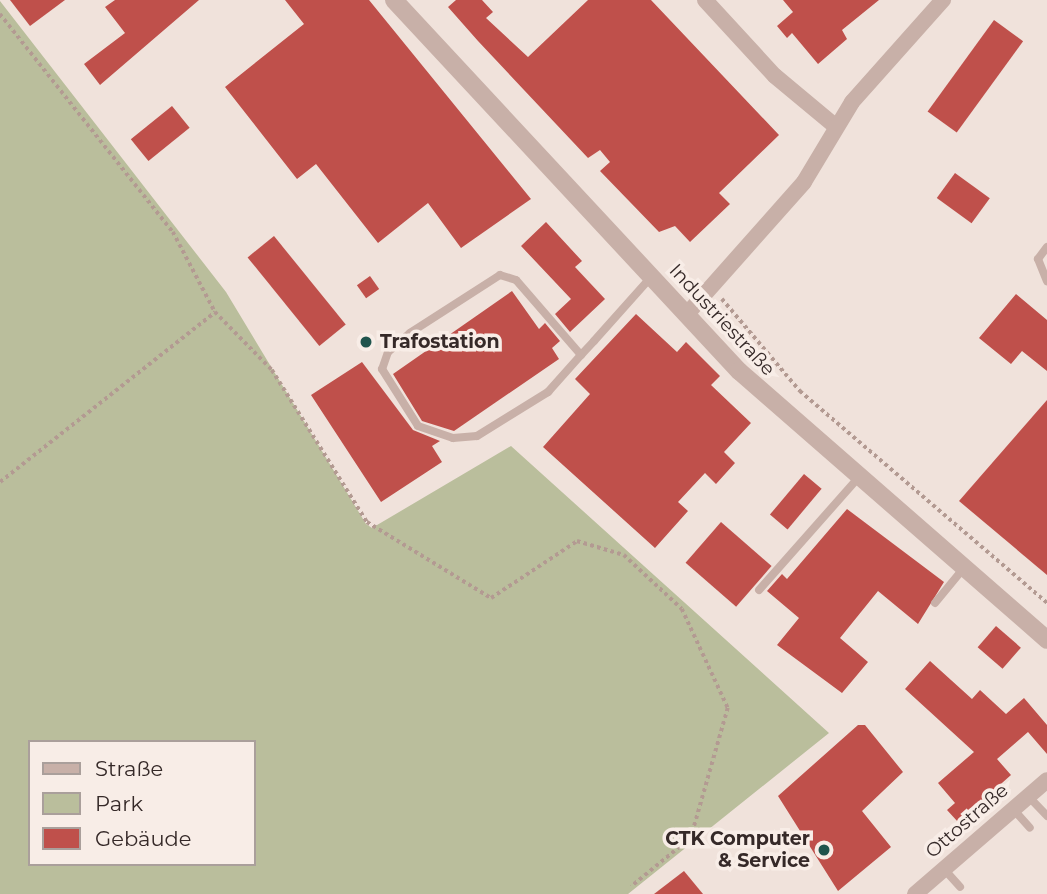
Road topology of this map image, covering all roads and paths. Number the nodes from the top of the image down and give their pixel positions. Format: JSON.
{"nodes":[{"id":1,"x":394,"y":0,"type":"edge"},
{"id":2,"x":705,"y":0,"type":"edge"},
{"id":3,"x":943,"y":0,"type":"edge"},
{"id":4,"x":0,"y":14,"type":"edge"},
{"id":5,"x":835,"y":126,"type":"junction"},
{"id":6,"x":1047,"y":247,"type":"edge"},
{"id":7,"x":652,"y":276,"type":"junction"},
{"id":8,"x":1047,"y":281,"type":"edge"},
{"id":9,"x":712,"y":285,"type":"junction"},
{"id":10,"x":215,"y":312,"type":"junction"},
{"id":11,"x":687,"y":314,"type":"junction"},
{"id":12,"x":581,"y":355,"type":"junction"},
{"id":13,"x":858,"y":478,"type":"junction"},
{"id":14,"x":0,"y":482,"type":"edge"},
{"id":15,"x":963,"y":569,"type":"junction"},
{"id":16,"x":759,"y":590,"type":"dead end"},
{"id":17,"x":935,"y":603,"type":"dead end"},
{"id":18,"x":1047,"y":603,"type":"edge"},
{"id":19,"x":1047,"y":640,"type":"edge"},
{"id":20,"x":1047,"y":780,"type":"edge"},
{"id":21,"x":1028,"y":796,"type":"junction"},
{"id":22,"x":1013,"y":809,"type":"junction"},
{"id":23,"x":1047,"y":816,"type":"edge"},
{"id":24,"x":1030,"y":828,"type":"dead end"},
{"id":25,"x":944,"y":869,"type":"junction"},
{"id":26,"x":631,"y":887,"type":"dead end"},
{"id":27,"x":961,"y":887,"type":"dead end"},
{"id":28,"x":915,"y":894,"type":"edge"}],
"edges":[{"from":1,"to":7,"type":"street","name":"Industriestraße"},
{"from":2,"to":5,"type":"street"},
{"from":3,"to":5,"type":"street"},
{"from":4,"to":10,"type":"path"},
{"from":5,"to":9,"type":"street"},
{"from":6,"to":8,"type":"lane"},
{"from":7,"to":11,"type":"street","name":"Industriestraße"},
{"from":7,"to":12,"type":"lane"},
{"from":9,"to":11,"type":"street"},
{"from":9,"to":18,"type":"path"},
{"from":10,"to":14,"type":"path"},
{"from":10,"to":26,"type":"path"},
{"from":11,"to":13,"type":"street","name":"Industriestraße"},
{"from":12,"to":12,"type":"lane"},
{"from":13,"to":15,"type":"street","name":"Industriestraße"},
{"from":13,"to":16,"type":"lane"},
{"from":15,"to":17,"type":"lane"},
{"from":15,"to":19,"type":"street","name":"Industriestraße"},
{"from":20,"to":21,"type":"street","name":"Ottostraße"},
{"from":21,"to":22,"type":"street","name":"Ottostraße"},
{"from":21,"to":23,"type":"lane"},
{"from":22,"to":24,"type":"lane"},
{"from":22,"to":25,"type":"street","name":"Ottostraße"},
{"from":25,"to":27,"type":"lane"},
{"from":25,"to":28,"type":"street","name":"Ottostraße"}]}
